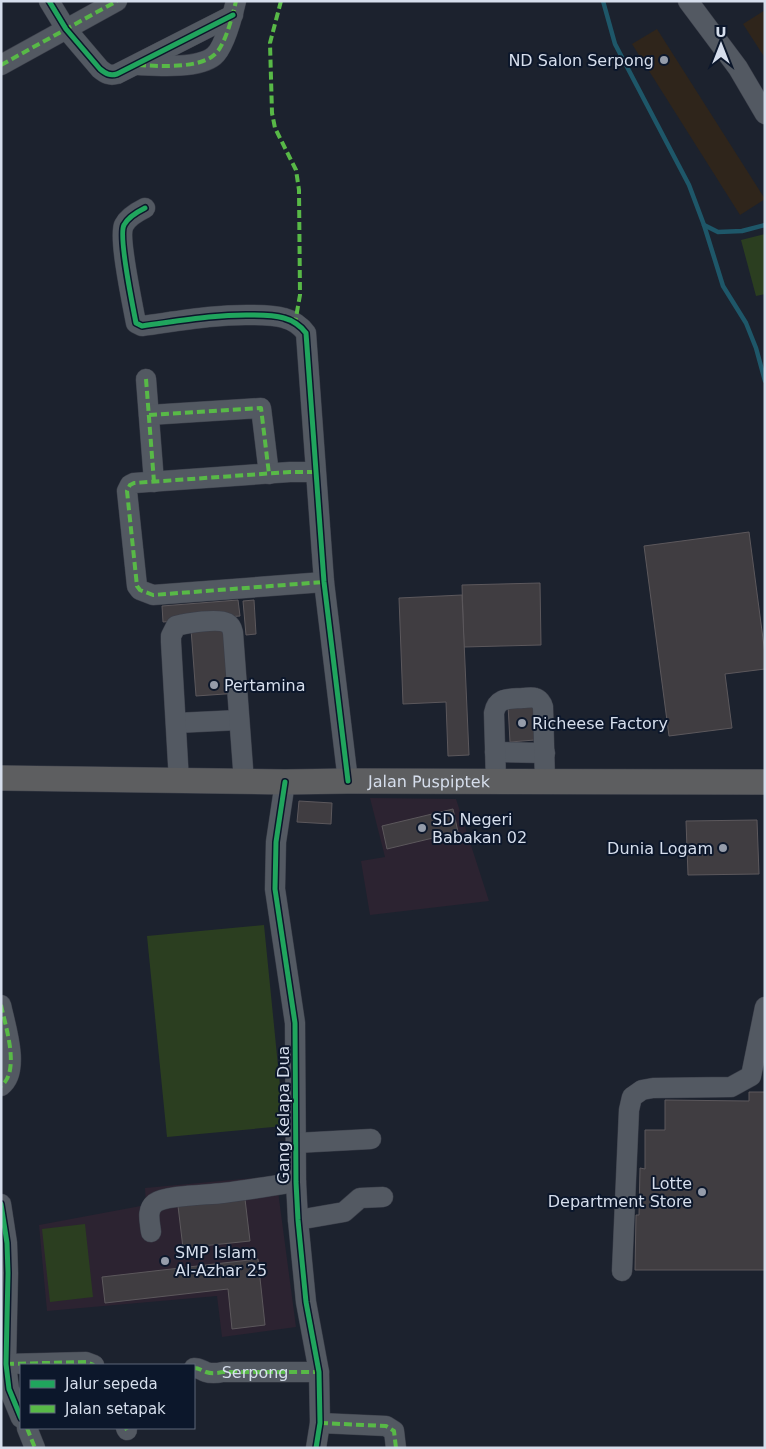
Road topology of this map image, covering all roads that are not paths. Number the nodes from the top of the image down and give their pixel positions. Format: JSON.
{"nodes":[{"id":1,"x":49,"y":1,"type":"edge"},
{"id":2,"x":117,"y":1,"type":"edge"},
{"id":3,"x":688,"y":1,"type":"edge"},
{"id":4,"x":234,"y":8,"type":"edge"},
{"id":5,"x":66,"y":29,"type":"junction"},
{"id":6,"x":1,"y":64,"type":"edge"},
{"id":7,"x":136,"y":65,"type":"junction"},
{"id":8,"x":765,"y":114,"type":"edge"},
{"id":9,"x":145,"y":208,"type":"dead end"},
{"id":10,"x":146,"y":379,"type":"dead end"},
{"id":11,"x":149,"y":415,"type":"junction"},
{"id":12,"x":315,"y":472,"type":"junction"},
{"id":13,"x":269,"y":474,"type":"junction"},
{"id":14,"x":154,"y":482,"type":"junction"},
{"id":15,"x":324,"y":582,"type":"junction"},
{"id":16,"x":239,"y":720,"type":"junction"},
{"id":17,"x":176,"y":722,"type":"junction"},
{"id":18,"x":495,"y":752,"type":"junction"},
{"id":19,"x":545,"y":753,"type":"junction"},
{"id":20,"x":1,"y":778,"type":"edge"},
{"id":21,"x":179,"y":781,"type":"junction"},
{"id":22,"x":348,"y":781,"type":"junction"},
{"id":23,"x":496,"y":781,"type":"junction"},
{"id":24,"x":545,"y":781,"type":"junction"},
{"id":25,"x":244,"y":782,"type":"junction"},
{"id":26,"x":285,"y":782,"type":"junction"},
{"id":27,"x":765,"y":782,"type":"edge"},
{"id":28,"x":1,"y":1005,"type":"edge"},
{"id":29,"x":765,"y":1007,"type":"edge"},
{"id":30,"x":758,"y":1076,"type":"edge"},
{"id":31,"x":1,"y":1086,"type":"edge"},
{"id":32,"x":371,"y":1140,"type":"dead end"},
{"id":33,"x":296,"y":1142,"type":"junction"},
{"id":34,"x":296,"y":1182,"type":"junction"},
{"id":35,"x":383,"y":1197,"type":"dead end"},
{"id":36,"x":1,"y":1204,"type":"edge"},
{"id":37,"x":298,"y":1220,"type":"junction"},
{"id":38,"x":150,"y":1232,"type":"dead end"},
{"id":39,"x":622,"y":1271,"type":"dead end"},
{"id":40,"x":6,"y":1364,"type":"junction"},
{"id":41,"x":91,"y":1364,"type":"edge"},
{"id":42,"x":195,"y":1368,"type":"edge"},
{"id":43,"x":319,"y":1372,"type":"junction"},
{"id":44,"x":20,"y":1416,"type":"edge"},
{"id":45,"x":320,"y":1423,"type":"junction"},
{"id":46,"x":27,"y":1429,"type":"edge"},
{"id":47,"x":35,"y":1448,"type":"edge"},
{"id":48,"x":316,"y":1448,"type":"edge"},
{"id":49,"x":396,"y":1448,"type":"edge"}],
"edges":[{"from":1,"to":5,"type":"street"},
{"from":2,"to":5,"type":"street"},
{"from":3,"to":8,"type":"street"},
{"from":4,"to":7,"type":"street"},
{"from":4,"to":7,"type":"street"},
{"from":5,"to":6,"type":"street"},
{"from":5,"to":7,"type":"street"},
{"from":9,"to":12,"type":"street"},
{"from":10,"to":11,"type":"street"},
{"from":11,"to":13,"type":"street"},
{"from":11,"to":14,"type":"street"},
{"from":12,"to":13,"type":"street"},
{"from":12,"to":15,"type":"street"},
{"from":13,"to":14,"type":"street"},
{"from":14,"to":15,"type":"street"},
{"from":15,"to":22,"type":"street"},
{"from":16,"to":17,"type":"street"},
{"from":16,"to":17,"type":"street"},
{"from":16,"to":25,"type":"street"},
{"from":17,"to":21,"type":"street"},
{"from":18,"to":19,"type":"street"},
{"from":18,"to":19,"type":"street"},
{"from":18,"to":23,"type":"street"},
{"from":19,"to":24,"type":"street"},
{"from":20,"to":21,"type":"main road","name":"Jalan Puspiptek"},
{"from":21,"to":25,"type":"main road","name":"Jalan Puspiptek"},
{"from":22,"to":23,"type":"main road","name":"Jalan Puspiptek"},
{"from":22,"to":26,"type":"main road","name":"Jalan Puspiptek"},
{"from":23,"to":24,"type":"main road","name":"Jalan Puspiptek"},
{"from":24,"to":27,"type":"main road","name":"Jalan Puspiptek"},
{"from":25,"to":26,"type":"main road","name":"Jalan Puspiptek"},
{"from":26,"to":33,"type":"street","name":"Gang Kelapa Dua"},
{"from":28,"to":31,"type":"street"},
{"from":29,"to":30,"type":"street"},
{"from":30,"to":39,"type":"street"},
{"from":32,"to":33,"type":"street"},
{"from":33,"to":34,"type":"street","name":"Gang Kelapa Dua"},
{"from":34,"to":37,"type":"street","name":"Gang Kelapa Dua"},
{"from":34,"to":38,"type":"street"},
{"from":35,"to":37,"type":"street"},
{"from":36,"to":40,"type":"street"},
{"from":37,"to":43,"type":"street","name":"Gang Kelapa Dua"},
{"from":40,"to":41,"type":"street"},
{"from":40,"to":44,"type":"street"},
{"from":42,"to":43,"type":"street","name":"Serpong"},
{"from":43,"to":45,"type":"street","name":"Gang Kelapa Dua"},
{"from":45,"to":48,"type":"street","name":"Gang Kelapa Dua"},
{"from":45,"to":49,"type":"street"},
{"from":46,"to":47,"type":"street"}]}
